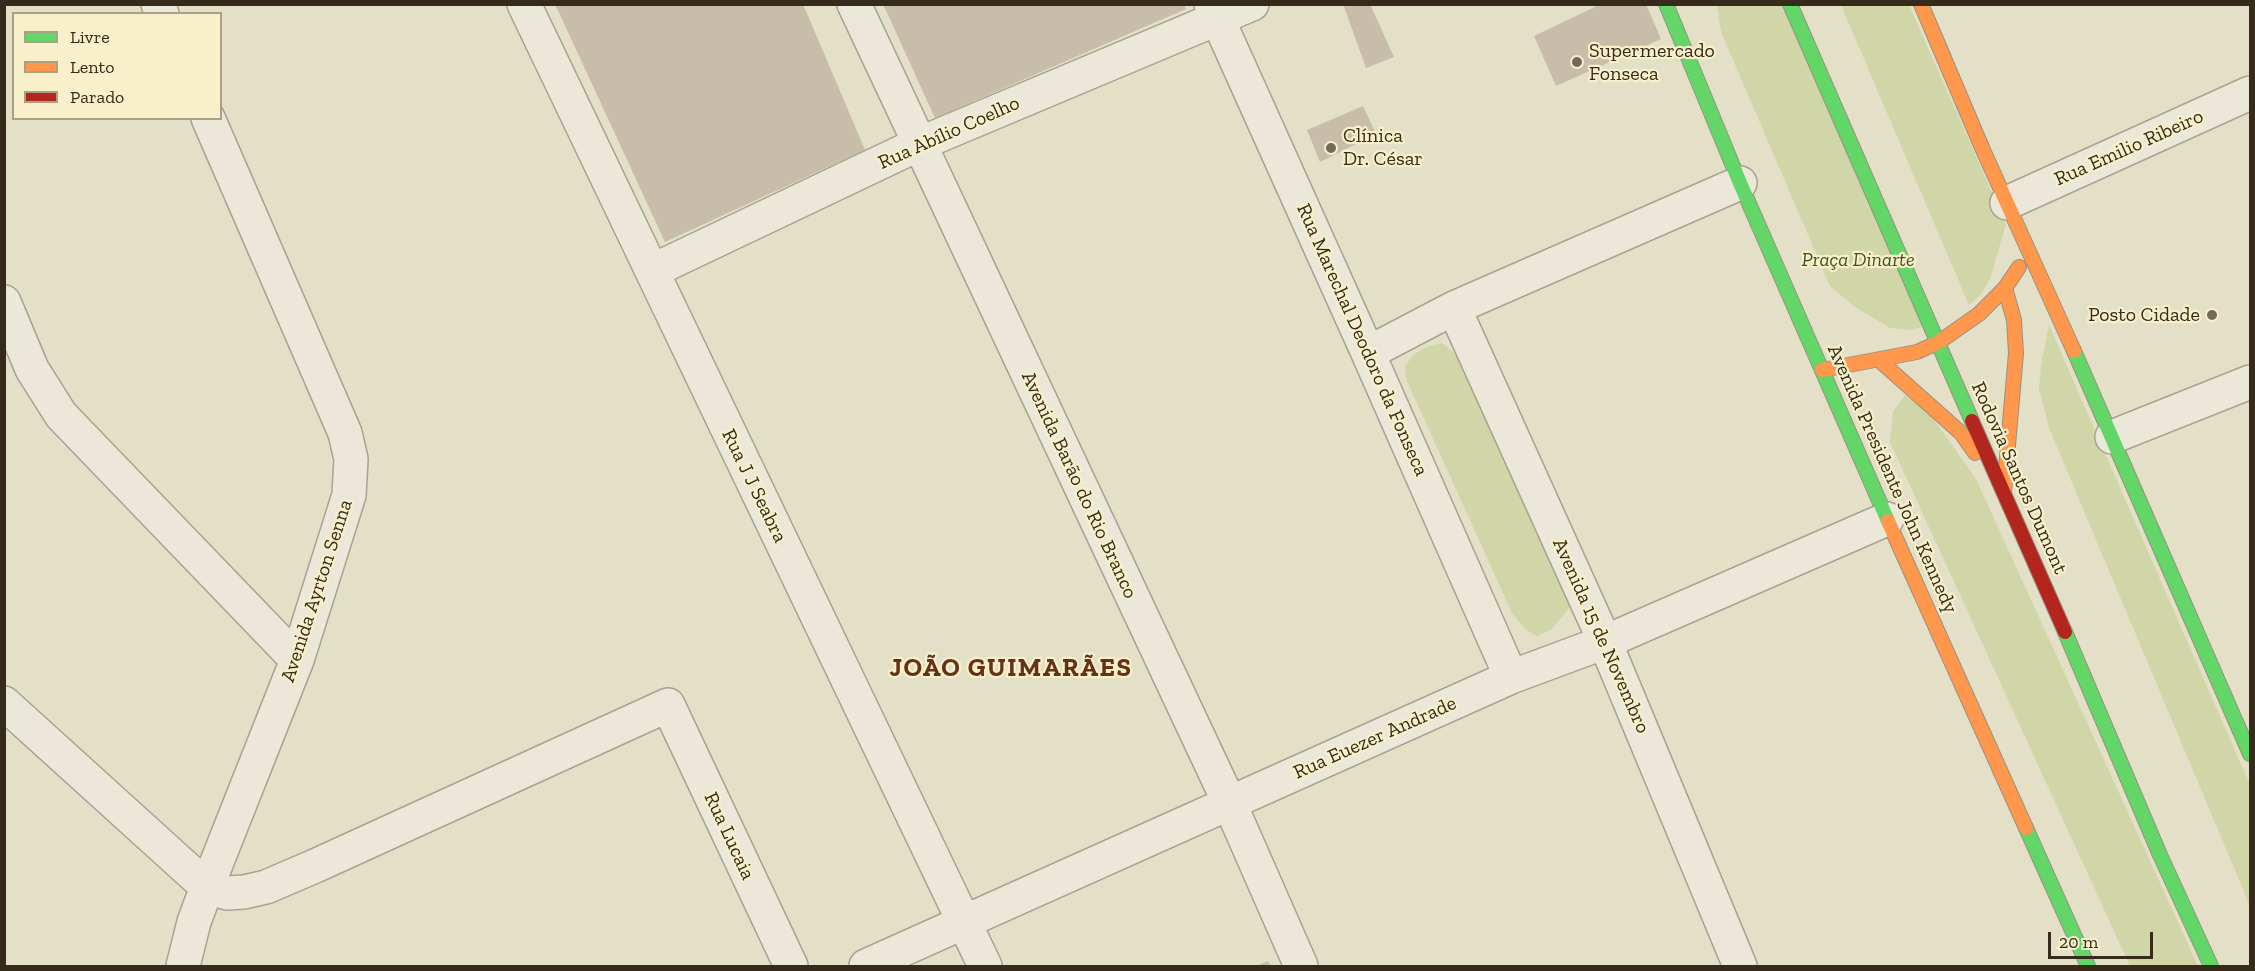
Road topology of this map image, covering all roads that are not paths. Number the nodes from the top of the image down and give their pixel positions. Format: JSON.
{"nodes":[{"id":1,"x":524,"y":4,"type":"edge"},
{"id":2,"x":854,"y":4,"type":"edge"},
{"id":3,"x":1251,"y":4,"type":"edge"},
{"id":4,"x":1666,"y":4,"type":"edge"},
{"id":5,"x":1790,"y":4,"type":"edge"},
{"id":6,"x":1921,"y":4,"type":"edge"},
{"id":7,"x":1214,"y":12,"type":"edge"},
{"id":8,"x":2250,"y":93,"type":"edge"},
{"id":9,"x":209,"y":120,"type":"edge"},
{"id":10,"x":919,"y":144,"type":"junction"},
{"id":11,"x":1740,"y":183,"type":"junction"},
{"id":12,"x":2007,"y":203,"type":"junction"},
{"id":13,"x":2027,"y":244,"type":"junction"},
{"id":14,"x":652,"y":271,"type":"junction"},
{"id":15,"x":2005,"y":288,"type":"junction"},
{"id":16,"x":4,"y":302,"type":"edge"},
{"id":17,"x":1454,"y":308,"type":"junction"},
{"id":18,"x":1939,"y":342,"type":"junction"},
{"id":19,"x":1368,"y":353,"type":"junction"},
{"id":20,"x":1879,"y":360,"type":"junction"},
{"id":21,"x":1822,"y":370,"type":"junction"},
{"id":22,"x":2250,"y":382,"type":"edge"},
{"id":23,"x":2112,"y":437,"type":"junction"},
{"id":24,"x":2004,"y":494,"type":"junction"},
{"id":25,"x":1887,"y":519,"type":"junction"},
{"id":26,"x":1605,"y":642,"type":"junction"},
{"id":27,"x":297,"y":660,"type":"junction"},
{"id":28,"x":1510,"y":677,"type":"junction"},
{"id":29,"x":4,"y":703,"type":"edge"},
{"id":30,"x":2250,"y":754,"type":"edge"},
{"id":31,"x":1229,"y":802,"type":"junction"},
{"id":32,"x":207,"y":887,"type":"junction"},
{"id":33,"x":963,"y":921,"type":"junction"},
{"id":34,"x":183,"y":966,"type":"edge"},
{"id":35,"x":791,"y":966,"type":"edge"},
{"id":36,"x":866,"y":966,"type":"edge"},
{"id":37,"x":985,"y":966,"type":"edge"},
{"id":38,"x":1301,"y":966,"type":"edge"},
{"id":39,"x":1740,"y":966,"type":"edge"},
{"id":40,"x":2088,"y":966,"type":"edge"},
{"id":41,"x":2211,"y":966,"type":"edge"}],
"edges":[{"from":1,"to":14,"type":"street","name":"Rua J J Seabra"},
{"from":2,"to":10,"type":"street","name":"Avenida Barão do Rio Branco"},
{"from":3,"to":7,"type":"street","name":"Rua Abílio Coelho"},
{"from":4,"to":11,"type":"main road","name":"Avenida Presidente John Kennedy"},
{"from":5,"to":18,"type":"main road","name":"Rodovia Santos Dumont"},
{"from":6,"to":12,"type":"main road"},
{"from":7,"to":10,"type":"street","name":"Rua Abílio Coelho"},
{"from":7,"to":19,"type":"street","name":"Rua Marechal Deodoro da Fonseca"},
{"from":8,"to":12,"type":"street","name":"Rua Emilio Ribeiro"},
{"from":9,"to":27,"type":"street","name":"Avenida Ayrton Senna"},
{"from":10,"to":14,"type":"street","name":"Rua Abílio Coelho"},
{"from":10,"to":31,"type":"street","name":"Avenida Barão do Rio Branco"},
{"from":11,"to":17,"type":"street"},
{"from":11,"to":21,"type":"main road","name":"Avenida Presidente John Kennedy"},
{"from":12,"to":13,"type":"main road"},
{"from":13,"to":15,"type":"main road"},
{"from":13,"to":23,"type":"main road"},
{"from":14,"to":33,"type":"street","name":"Rua J J Seabra"},
{"from":15,"to":18,"type":"main road"},
{"from":15,"to":24,"type":"main road"},
{"from":16,"to":27,"type":"street"},
{"from":17,"to":19,"type":"street"},
{"from":17,"to":26,"type":"street","name":"Avenida 15 de Novembro"},
{"from":18,"to":20,"type":"main road"},
{"from":18,"to":24,"type":"main road","name":"Rodovia Santos Dumont"},
{"from":19,"to":28,"type":"street","name":"Rua Marechal Deodoro da Fonseca"},
{"from":20,"to":21,"type":"main road"},
{"from":20,"to":24,"type":"main road"},
{"from":21,"to":25,"type":"main road","name":"Avenida Presidente John Kennedy"},
{"from":22,"to":23,"type":"street"},
{"from":23,"to":30,"type":"main road"},
{"from":24,"to":41,"type":"main road","name":"Rodovia Santos Dumont"},
{"from":25,"to":26,"type":"street","name":"Rua Euezer Andrade"},
{"from":25,"to":40,"type":"main road","name":"Avenida Presidente John Kennedy"},
{"from":26,"to":28,"type":"street","name":"Rua Euezer Andrade"},
{"from":26,"to":39,"type":"street","name":"Avenida 15 de Novembro"},
{"from":27,"to":32,"type":"street","name":"Avenida Ayrton Senna"},
{"from":28,"to":31,"type":"street","name":"Rua Euezer Andrade"},
{"from":29,"to":32,"type":"street"},
{"from":31,"to":33,"type":"street","name":"Rua Euezer Andrade"},
{"from":31,"to":38,"type":"street","name":"Avenida Barão do Rio Branco"},
{"from":32,"to":34,"type":"street","name":"Avenida Ayrton Senna"},
{"from":32,"to":35,"type":"street","name":"Rua Lucaia"},
{"from":33,"to":36,"type":"street","name":"Rua Euezer Andrade"},
{"from":33,"to":37,"type":"street","name":"Rua J J Seabra"}]}
